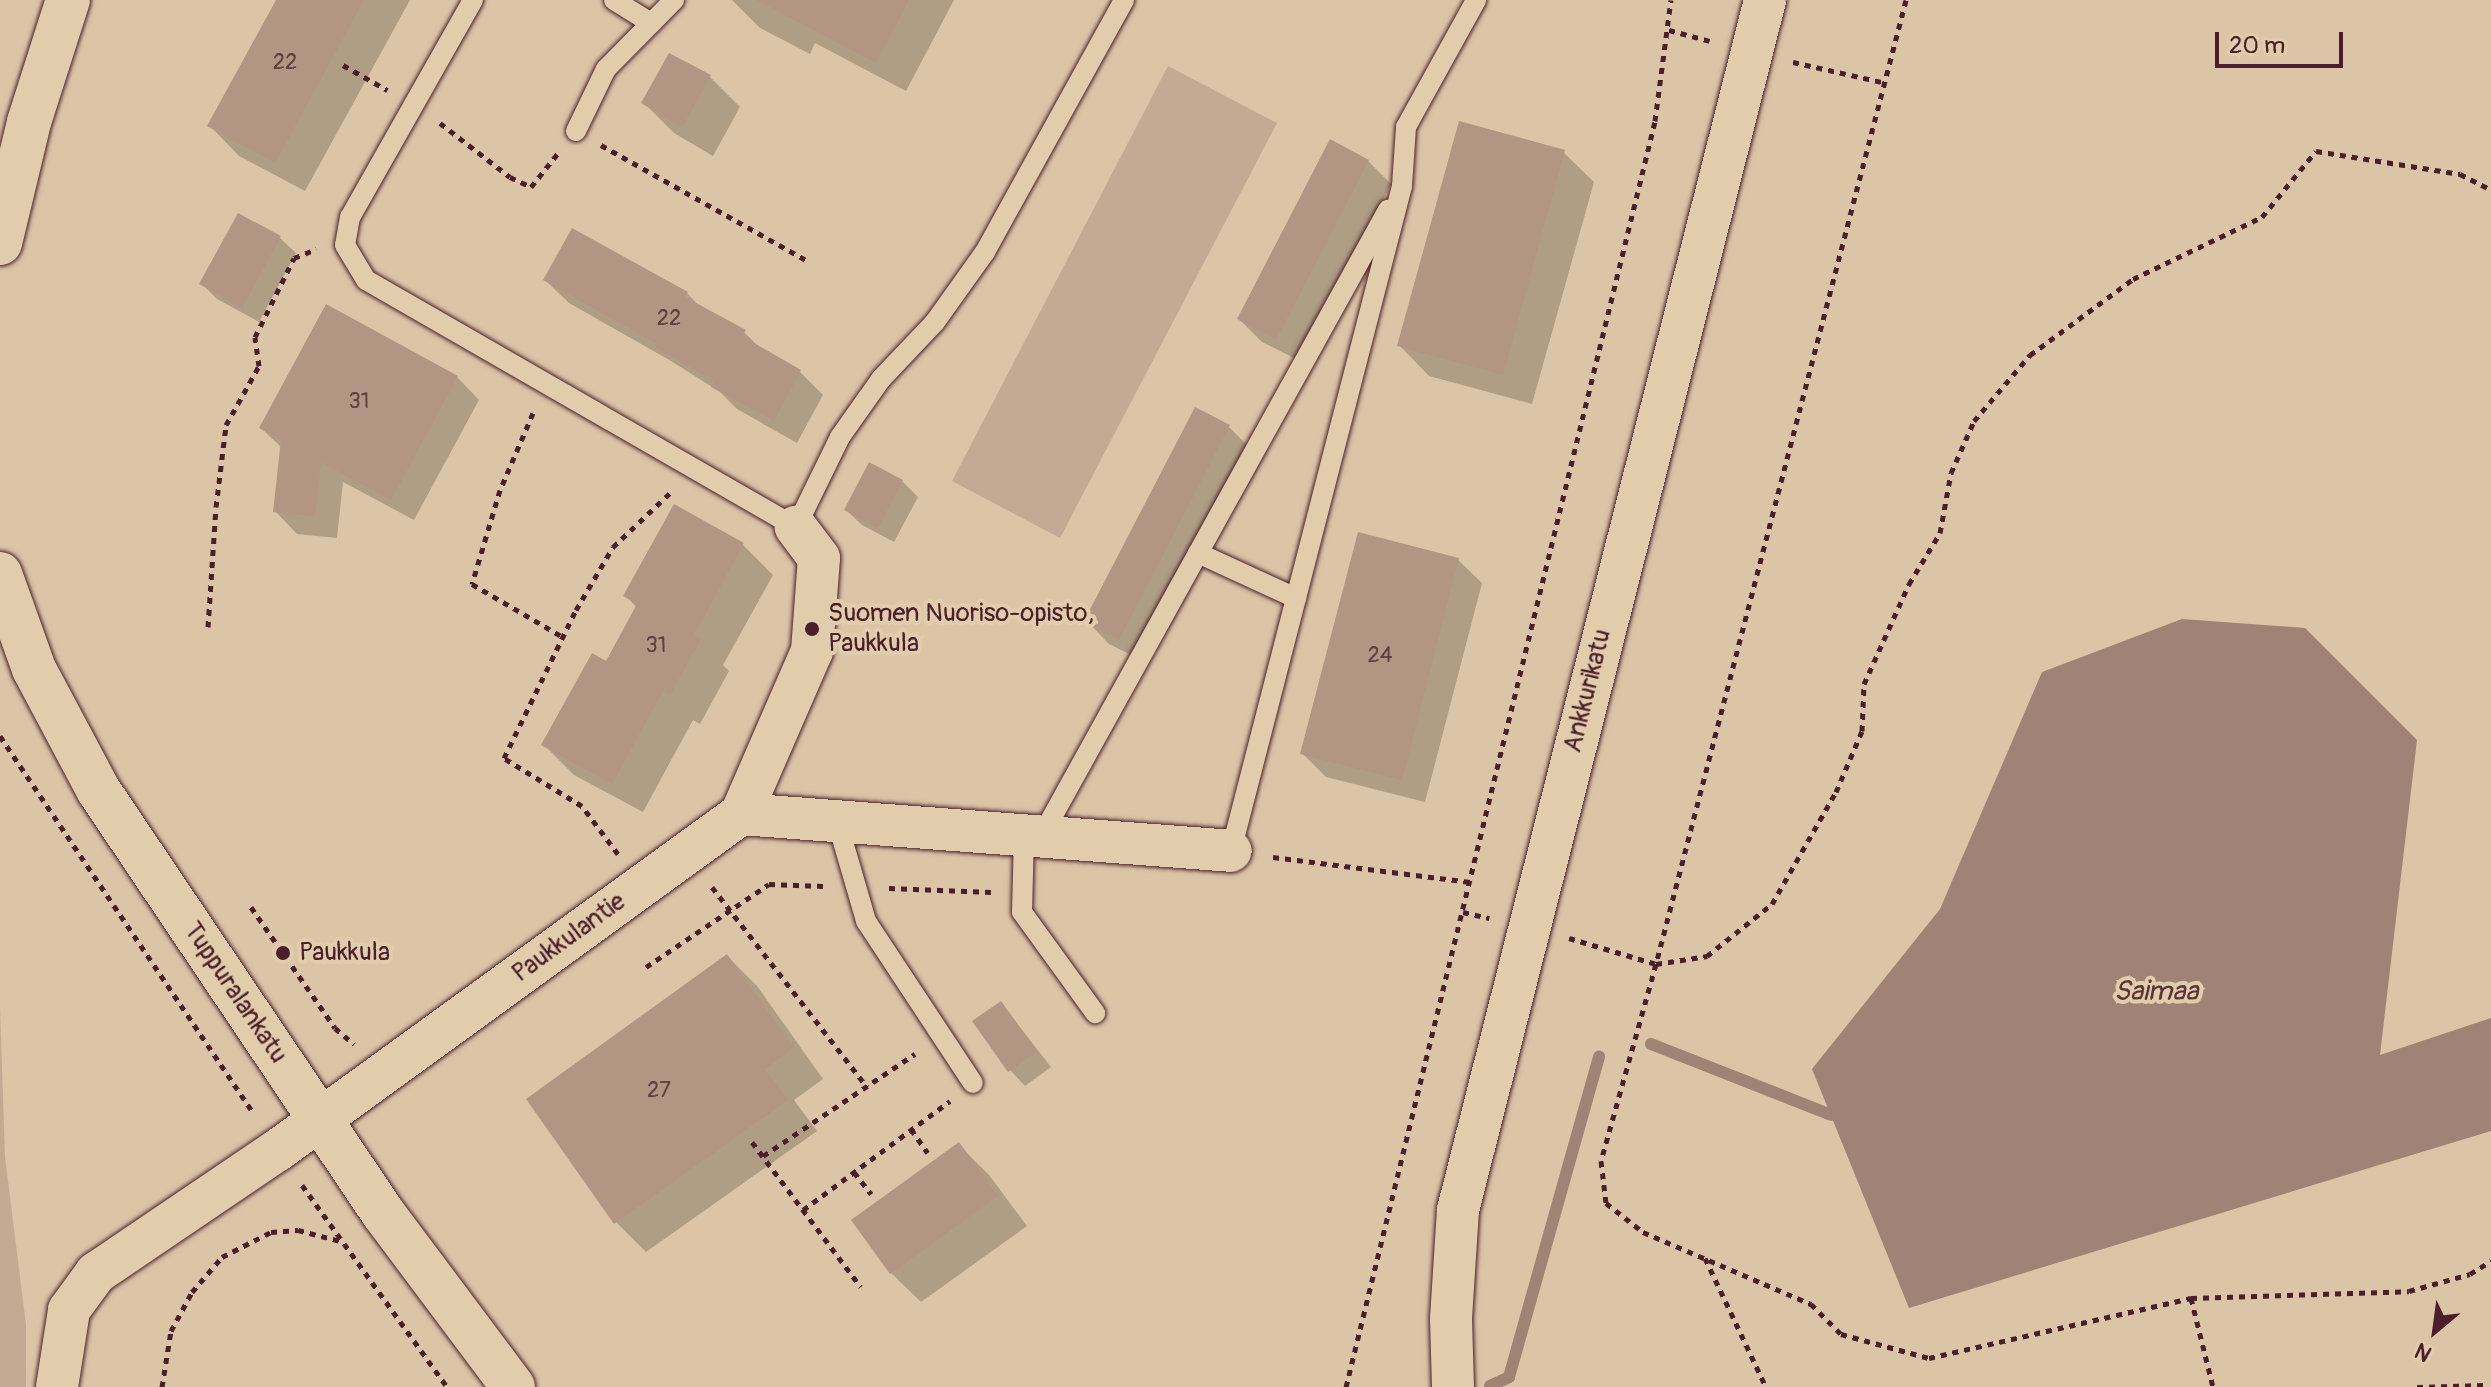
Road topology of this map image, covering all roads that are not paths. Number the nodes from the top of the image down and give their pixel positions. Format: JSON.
{"nodes":[{"id":1,"x":68,"y":0,"type":"edge"},
{"id":2,"x":473,"y":0,"type":"edge"},
{"id":3,"x":614,"y":0,"type":"edge"},
{"id":4,"x":674,"y":0,"type":"edge"},
{"id":5,"x":1476,"y":0,"type":"edge"},
{"id":6,"x":1765,"y":0,"type":"edge"},
{"id":7,"x":1123,"y":1,"type":"edge"},
{"id":8,"x":651,"y":23,"type":"junction"},
{"id":9,"x":576,"y":131,"type":"road end"},
{"id":10,"x":1402,"y":186,"type":"junction"},
{"id":11,"x":0,"y":243,"type":"edge"},
{"id":12,"x":796,"y":527,"type":"junction"},
{"id":13,"x":1198,"y":553,"type":"junction"},
{"id":14,"x":0,"y":574,"type":"edge"},
{"id":15,"x":1296,"y":598,"type":"junction"},
{"id":16,"x":741,"y":814,"type":"junction"},
{"id":17,"x":837,"y":821,"type":"junction"},
{"id":18,"x":1032,"y":836,"type":"junction"},
{"id":19,"x":1231,"y":851,"type":"joint"},
{"id":20,"x":1095,"y":1013,"type":"dead end"},
{"id":21,"x":973,"y":1083,"type":"road end"},
{"id":22,"x":319,"y":1118,"type":"junction"},
{"id":23,"x":57,"y":1387,"type":"edge"},
{"id":24,"x":513,"y":1387,"type":"edge"},
{"id":25,"x":1453,"y":1387,"type":"edge"}],
"edges":[{"from":1,"to":11,"type":"street"},
{"from":2,"to":12,"type":"lane"},
{"from":3,"to":8,"type":"lane"},
{"from":4,"to":8,"type":"lane"},
{"from":5,"to":10,"type":"lane"},
{"from":6,"to":25,"type":"street","name":"Ankkurikatu"},
{"from":7,"to":12,"type":"lane"},
{"from":8,"to":9,"type":"lane"},
{"from":10,"to":13,"type":"lane"},
{"from":10,"to":15,"type":"lane"},
{"from":12,"to":16,"type":"street"},
{"from":13,"to":15,"type":"lane"},
{"from":13,"to":18,"type":"lane"},
{"from":14,"to":22,"type":"street","name":"Tuppuralankatu"},
{"from":15,"to":19,"type":"lane"},
{"from":16,"to":17,"type":"street"},
{"from":16,"to":22,"type":"street","name":"Paukkulantie"},
{"from":17,"to":18,"type":"street"},
{"from":17,"to":21,"type":"lane"},
{"from":18,"to":19,"type":"street"},
{"from":18,"to":20,"type":"lane"},
{"from":22,"to":23,"type":"street","name":"Paukkulantie"},
{"from":22,"to":24,"type":"street","name":"Tuppuralankatu"}]}
